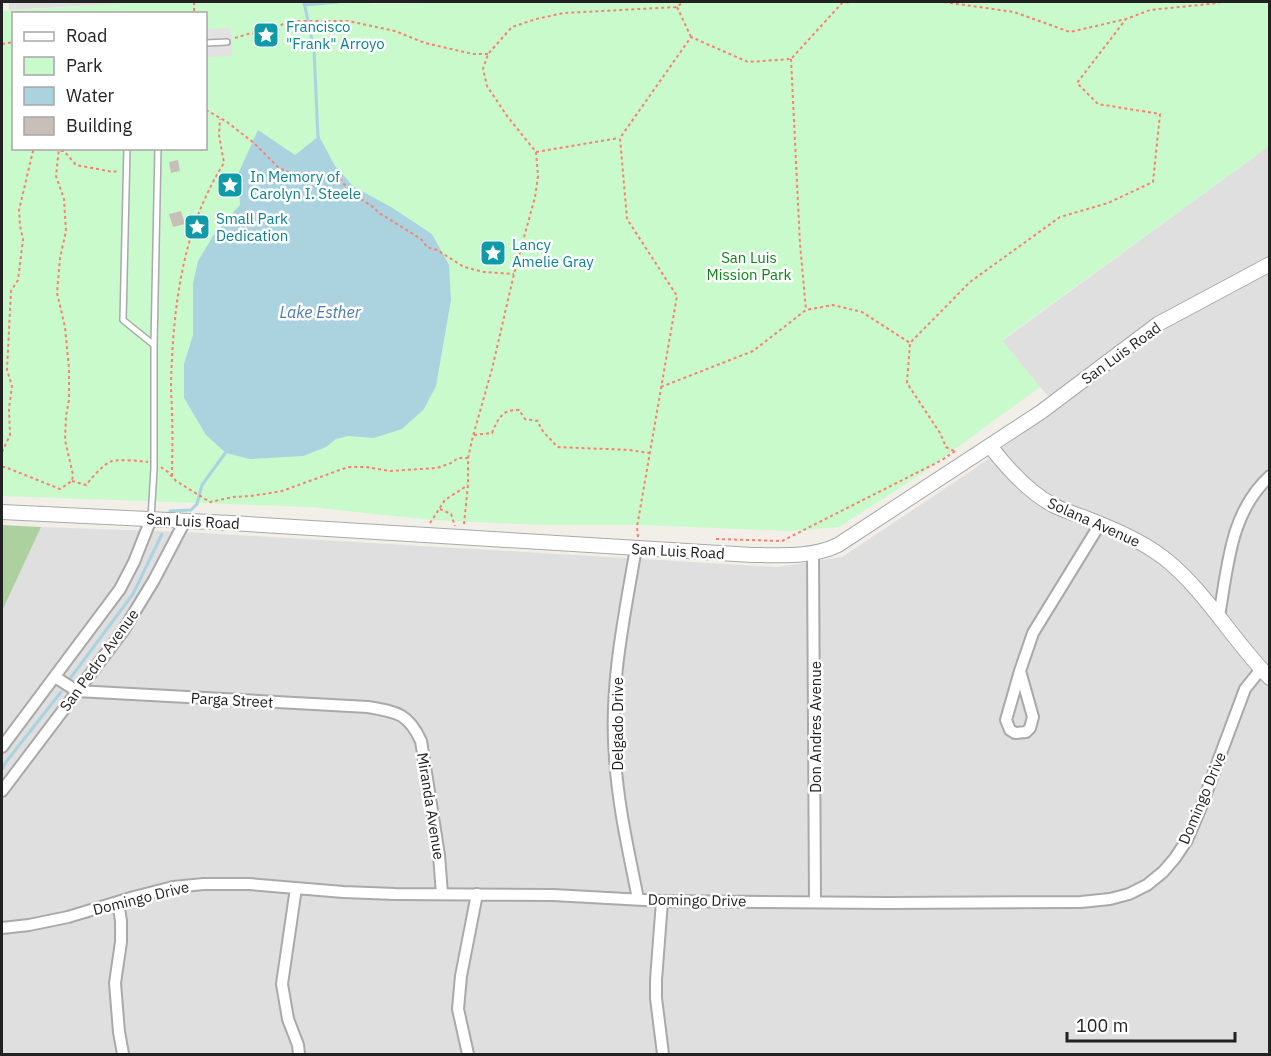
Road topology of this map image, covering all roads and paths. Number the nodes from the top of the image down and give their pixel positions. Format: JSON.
{"nodes":[{"id":1,"x":683,"y":2,"type":"edge"},
{"id":2,"x":842,"y":2,"type":"edge"},
{"id":3,"x":850,"y":2,"type":"edge"},
{"id":4,"x":944,"y":2,"type":"edge"},
{"id":5,"x":1221,"y":2,"type":"edge"},
{"id":6,"x":677,"y":7,"type":"junction"},
{"id":7,"x":1126,"y":19,"type":"junction"},
{"id":8,"x":691,"y":37,"type":"junction"},
{"id":9,"x":227,"y":42,"type":"joint"},
{"id":10,"x":207,"y":43,"type":"edge"},
{"id":11,"x":488,"y":54,"type":"junction"},
{"id":12,"x":790,"y":59,"type":"junction"},
{"id":13,"x":207,"y":111,"type":"edge"},
{"id":14,"x":220,"y":118,"type":"junction"},
{"id":15,"x":620,"y":138,"type":"junction"},
{"id":16,"x":33,"y":150,"type":"edge"},
{"id":17,"x":58,"y":150,"type":"edge"},
{"id":18,"x":61,"y":150,"type":"edge"},
{"id":19,"x":127,"y":150,"type":"edge"},
{"id":20,"x":158,"y":150,"type":"edge"},
{"id":21,"x":536,"y":152,"type":"junction"},
{"id":22,"x":125,"y":169,"type":"dead end"},
{"id":23,"x":1269,"y":264,"type":"edge"},
{"id":24,"x":514,"y":274,"type":"junction"},
{"id":25,"x":806,"y":310,"type":"junction"},
{"id":26,"x":155,"y":324,"type":"junction"},
{"id":27,"x":142,"y":335,"type":"junction"},
{"id":28,"x":910,"y":343,"type":"junction"},
{"id":29,"x":154,"y":345,"type":"junction"},
{"id":30,"x":661,"y":387,"type":"junction"},
{"id":31,"x":472,"y":436,"type":"junction"},
{"id":32,"x":990,"y":446,"type":"junction"},
{"id":33,"x":2,"y":452,"type":"edge"},
{"id":34,"x":649,"y":453,"type":"junction"},
{"id":35,"x":468,"y":458,"type":"junction"},
{"id":36,"x":154,"y":462,"type":"junction"},
{"id":37,"x":2,"y":467,"type":"edge"},
{"id":38,"x":172,"y":476,"type":"junction"},
{"id":39,"x":1269,"y":476,"type":"edge"},
{"id":40,"x":72,"y":481,"type":"junction"},
{"id":41,"x":468,"y":485,"type":"junction"},
{"id":42,"x":440,"y":509,"type":"junction"},
{"id":43,"x":2,"y":512,"type":"edge"},
{"id":44,"x":151,"y":519,"type":"junction"},
{"id":45,"x":185,"y":521,"type":"junction"},
{"id":46,"x":1100,"y":524,"type":"junction"},
{"id":47,"x":437,"y":526,"type":"dead end"},
{"id":48,"x":464,"y":532,"type":"junction"},
{"id":49,"x":715,"y":539,"type":"dead end"},
{"id":50,"x":637,"y":542,"type":"junction"},
{"id":51,"x":813,"y":553,"type":"junction"},
{"id":52,"x":1219,"y":616,"type":"junction"},
{"id":53,"x":1020,"y":671,"type":"junction"},
{"id":54,"x":1265,"y":674,"type":"edge"},
{"id":55,"x":55,"y":677,"type":"junction"},
{"id":56,"x":77,"y":691,"type":"junction"},
{"id":57,"x":410,"y":721,"type":"joint"},
{"id":58,"x":2,"y":747,"type":"edge"},
{"id":59,"x":2,"y":791,"type":"edge"},
{"id":60,"x":296,"y":888,"type":"junction"},
{"id":61,"x":442,"y":894,"type":"junction"},
{"id":62,"x":477,"y":894,"type":"junction"},
{"id":63,"x":638,"y":899,"type":"junction"},
{"id":64,"x":662,"y":900,"type":"junction"},
{"id":65,"x":118,"y":902,"type":"junction"},
{"id":66,"x":815,"y":902,"type":"junction"},
{"id":67,"x":2,"y":928,"type":"edge"},
{"id":68,"x":123,"y":1054,"type":"edge"},
{"id":69,"x":299,"y":1054,"type":"edge"},
{"id":70,"x":468,"y":1054,"type":"edge"},
{"id":71,"x":663,"y":1054,"type":"edge"}],
"edges":[{"from":1,"to":6,"type":"path"},
{"from":2,"to":3,"type":"path"},
{"from":2,"to":12,"type":"path"},
{"from":4,"to":7,"type":"path"},
{"from":5,"to":7,"type":"path"},
{"from":6,"to":8,"type":"path"},
{"from":6,"to":11,"type":"path"},
{"from":7,"to":28,"type":"path"},
{"from":8,"to":12,"type":"path"},
{"from":8,"to":15,"type":"path"},
{"from":9,"to":10,"type":"lane"},
{"from":9,"to":11,"type":"path"},
{"from":11,"to":21,"type":"path"},
{"from":12,"to":25,"type":"path"},
{"from":13,"to":14,"type":"path"},
{"from":14,"to":24,"type":"path"},
{"from":14,"to":38,"type":"path"},
{"from":15,"to":21,"type":"path"},
{"from":15,"to":30,"type":"path"},
{"from":16,"to":33,"type":"path"},
{"from":17,"to":40,"type":"path"},
{"from":18,"to":22,"type":"path"},
{"from":19,"to":27,"type":"lane"},
{"from":20,"to":26,"type":"lane"},
{"from":21,"to":24,"type":"path"},
{"from":23,"to":32,"type":"street","name":"San Luis Road"},
{"from":24,"to":31,"type":"path"},
{"from":25,"to":28,"type":"path"},
{"from":25,"to":30,"type":"path"},
{"from":26,"to":27,"type":"lane"},
{"from":26,"to":29,"type":"lane"},
{"from":27,"to":29,"type":"lane"},
{"from":28,"to":49,"type":"path"},
{"from":29,"to":36,"type":"lane"},
{"from":30,"to":34,"type":"path"},
{"from":31,"to":34,"type":"path"},
{"from":31,"to":35,"type":"path"},
{"from":32,"to":46,"type":"street","name":"Solana Avenue"},
{"from":32,"to":51,"type":"street","name":"San Luis Road"},
{"from":34,"to":50,"type":"path"},
{"from":35,"to":38,"type":"path"},
{"from":35,"to":41,"type":"path"},
{"from":36,"to":38,"type":"path"},
{"from":36,"to":40,"type":"path"},
{"from":36,"to":44,"type":"lane"},
{"from":37,"to":40,"type":"path"},
{"from":39,"to":52,"type":"street"},
{"from":41,"to":42,"type":"path"},
{"from":41,"to":48,"type":"path"},
{"from":42,"to":47,"type":"path"},
{"from":42,"to":48,"type":"path"},
{"from":43,"to":44,"type":"street","name":"San Luis Road"},
{"from":44,"to":45,"type":"street","name":"San Luis Road"},
{"from":44,"to":55,"type":"street","name":"San Pedro Avenue"},
{"from":45,"to":48,"type":"street","name":"San Luis Road"},
{"from":45,"to":56,"type":"street","name":"San Pedro Avenue"},
{"from":46,"to":52,"type":"street","name":"Solana Avenue"},
{"from":46,"to":53,"type":"street"},
{"from":48,"to":50,"type":"street","name":"San Luis Road"},
{"from":50,"to":51,"type":"street","name":"San Luis Road"},
{"from":50,"to":63,"type":"street","name":"Delgado Drive"},
{"from":51,"to":66,"type":"street","name":"Don Andres Avenue"},
{"from":52,"to":54,"type":"street","name":"Solana Avenue"},
{"from":53,"to":53,"type":"street"},
{"from":54,"to":66,"type":"street","name":"Domingo Drive"},
{"from":55,"to":56,"type":"street","name":"Parga Street"},
{"from":55,"to":58,"type":"street","name":"San Pedro Avenue"},
{"from":56,"to":57,"type":"street","name":"Parga Street"},
{"from":56,"to":59,"type":"street","name":"San Pedro Avenue"},
{"from":57,"to":61,"type":"street","name":"Miranda Avenue"},
{"from":60,"to":61,"type":"street","name":"Domingo Drive"},
{"from":60,"to":65,"type":"street","name":"Domingo Drive"},
{"from":60,"to":69,"type":"street"},
{"from":61,"to":62,"type":"street","name":"Domingo Drive"},
{"from":62,"to":63,"type":"street","name":"Domingo Drive"},
{"from":62,"to":70,"type":"street"},
{"from":63,"to":64,"type":"street","name":"Domingo Drive"},
{"from":64,"to":66,"type":"street","name":"Domingo Drive"},
{"from":64,"to":71,"type":"street"},
{"from":65,"to":67,"type":"street","name":"Domingo Drive"},
{"from":65,"to":68,"type":"street"}]}
